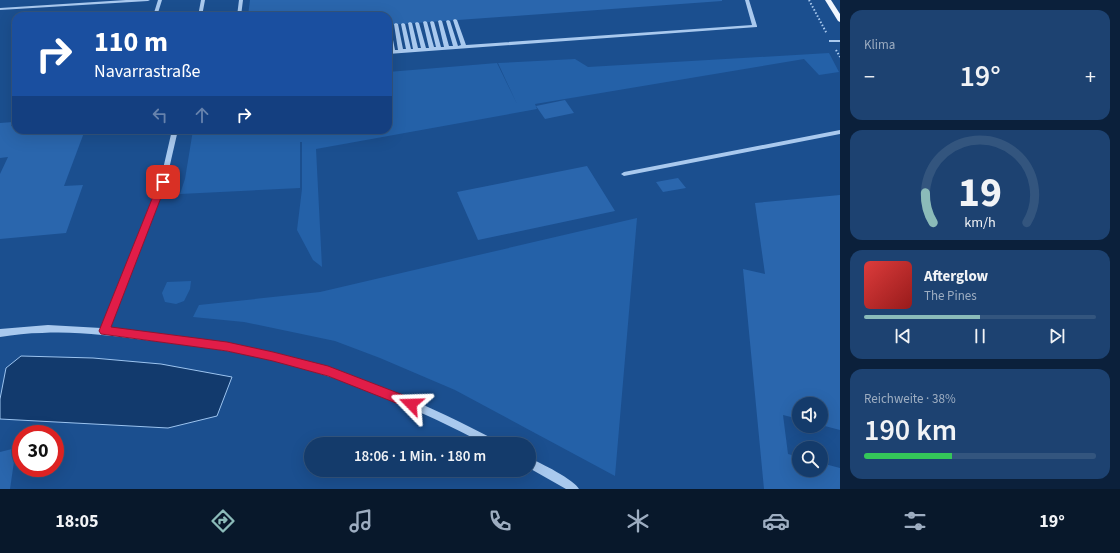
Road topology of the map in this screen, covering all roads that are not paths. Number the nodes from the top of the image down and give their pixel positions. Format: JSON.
{"nodes":[{"id":1,"x":148,"y":0,"type":"edge"},
{"id":2,"x":160,"y":0,"type":"edge"},
{"id":3,"x":204,"y":0,"type":"edge"},
{"id":4,"x":241,"y":0,"type":"edge"},
{"id":5,"x":747,"y":0,"type":"edge"},
{"id":6,"x":828,"y":0,"type":"edge"},
{"id":7,"x":0,"y":9,"type":"edge"},
{"id":8,"x":156,"y":12,"type":"edge"},
{"id":9,"x":201,"y":12,"type":"edge"},
{"id":10,"x":240,"y":12,"type":"edge"},
{"id":11,"x":455,"y":20,"type":"dead end"},
{"id":12,"x":840,"y":20,"type":"edge"},
{"id":13,"x":440,"y":21,"type":"dead end"},
{"id":14,"x":448,"y":21,"type":"dead end"},
{"id":15,"x":425,"y":22,"type":"dead end"},
{"id":16,"x":432,"y":22,"type":"dead end"},
{"id":17,"x":410,"y":23,"type":"dead end"},
{"id":18,"x":417,"y":23,"type":"dead end"},
{"id":19,"x":396,"y":24,"type":"dead end"},
{"id":20,"x":403,"y":24,"type":"dead end"},
{"id":21,"x":831,"y":41,"type":"road end"},
{"id":22,"x":840,"y":41,"type":"edge"},
{"id":23,"x":464,"y":46,"type":"junction"},
{"id":24,"x":447,"y":47,"type":"junction"},
{"id":25,"x":456,"y":47,"type":"junction"},
{"id":26,"x":432,"y":48,"type":"junction"},
{"id":27,"x":439,"y":48,"type":"junction"},
{"id":28,"x":424,"y":49,"type":"junction"},
{"id":29,"x":409,"y":50,"type":"junction"},
{"id":30,"x":416,"y":50,"type":"junction"},
{"id":31,"x":392,"y":51,"type":"edge"},
{"id":32,"x":401,"y":51,"type":"junction"},
{"id":33,"x":840,"y":132,"type":"edge"},
{"id":34,"x":174,"y":134,"type":"edge"},
{"id":35,"x":624,"y":174,"type":"dead end"},
{"id":36,"x":104,"y":331,"type":"junction"},
{"id":37,"x":0,"y":333,"type":"edge"},
{"id":38,"x":480,"y":437,"type":"edge"},
{"id":39,"x":536,"y":466,"type":"edge"},
{"id":40,"x":574,"y":489,"type":"edge"}],
"edges":[{"from":1,"to":7,"type":"street"},
{"from":2,"to":8,"type":"street"},
{"from":3,"to":9,"type":"street"},
{"from":4,"to":10,"type":"street"},
{"from":5,"to":23,"type":"street"},
{"from":6,"to":12,"type":"main road"},
{"from":11,"to":23,"type":"street"},
{"from":13,"to":24,"type":"street"},
{"from":14,"to":25,"type":"street"},
{"from":15,"to":26,"type":"street"},
{"from":16,"to":27,"type":"street"},
{"from":17,"to":30,"type":"street"},
{"from":18,"to":28,"type":"street"},
{"from":19,"to":32,"type":"street"},
{"from":20,"to":29,"type":"street"},
{"from":21,"to":22,"type":"street"},
{"from":23,"to":25,"type":"street"},
{"from":24,"to":25,"type":"street"},
{"from":24,"to":27,"type":"street"},
{"from":26,"to":27,"type":"street"},
{"from":26,"to":28,"type":"street"},
{"from":28,"to":30,"type":"street"},
{"from":29,"to":30,"type":"street"},
{"from":29,"to":32,"type":"street"},
{"from":31,"to":32,"type":"street"},
{"from":33,"to":35,"type":"street"},
{"from":34,"to":36,"type":"street"},
{"from":36,"to":37,"type":"street"},
{"from":36,"to":38,"type":"street"},
{"from":39,"to":40,"type":"street"}]}
